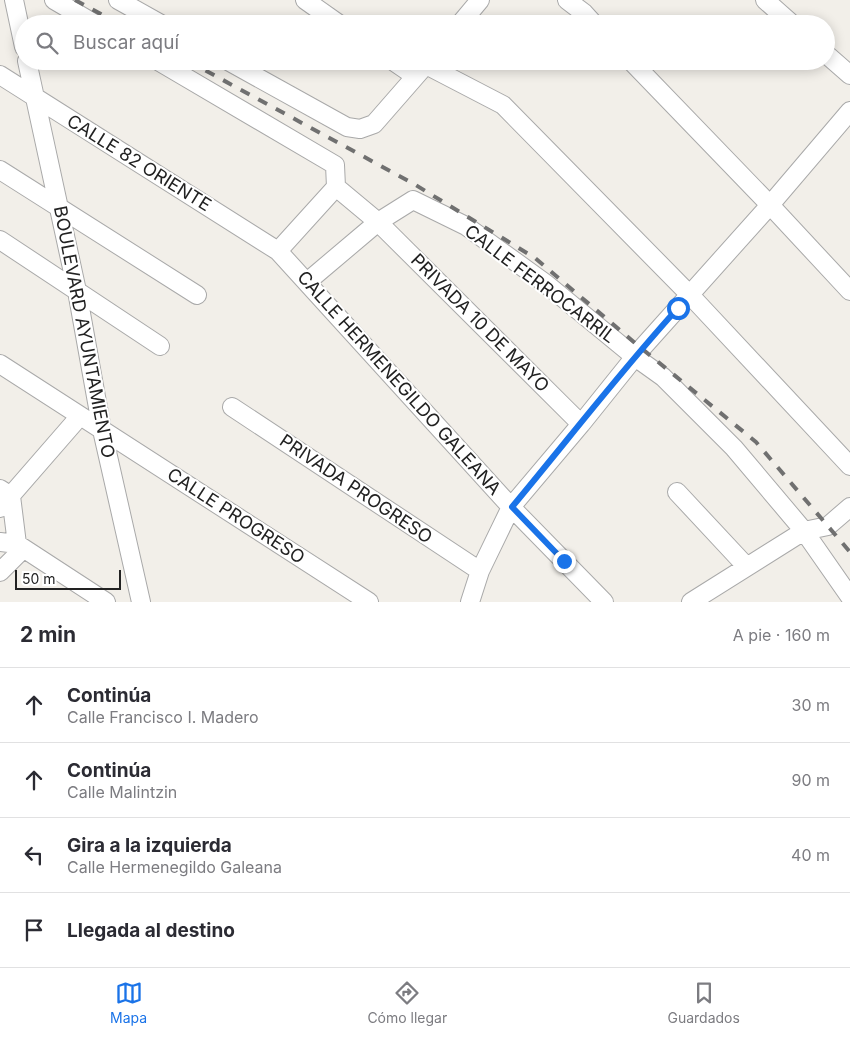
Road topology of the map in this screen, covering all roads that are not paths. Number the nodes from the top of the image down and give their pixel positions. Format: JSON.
{"nodes":[{"id":1,"x":14,"y":0,"type":"edge"},
{"id":2,"x":54,"y":0,"type":"edge"},
{"id":3,"x":118,"y":0,"type":"edge"},
{"id":4,"x":305,"y":0,"type":"edge"},
{"id":5,"x":480,"y":0,"type":"edge"},
{"id":6,"x":567,"y":0,"type":"edge"},
{"id":7,"x":766,"y":0,"type":"edge"},
{"id":8,"x":17,"y":15,"type":"edge"},
{"id":9,"x":80,"y":15,"type":"edge"},
{"id":10,"x":145,"y":15,"type":"edge"},
{"id":11,"x":327,"y":15,"type":"edge"},
{"id":12,"x":468,"y":15,"type":"edge"},
{"id":13,"x":584,"y":15,"type":"edge"},
{"id":14,"x":782,"y":15,"type":"edge"},
{"id":15,"x":835,"y":62,"type":"edge"},
{"id":16,"x":29,"y":70,"type":"edge"},
{"id":17,"x":173,"y":70,"type":"edge"},
{"id":18,"x":244,"y":70,"type":"edge"},
{"id":19,"x":421,"y":70,"type":"edge"},
{"id":20,"x":427,"y":70,"type":"edge"},
{"id":21,"x":640,"y":70,"type":"edge"},
{"id":22,"x":0,"y":75,"type":"edge"},
{"id":23,"x":850,"y":75,"type":"edge"},
{"id":24,"x":35,"y":98,"type":"junction"},
{"id":25,"x":850,"y":111,"type":"edge"},
{"id":26,"x":0,"y":170,"type":"edge"},
{"id":27,"x":336,"y":187,"type":"junction"},
{"id":28,"x":770,"y":204,"type":"junction"},
{"id":29,"x":60,"y":207,"type":"junction"},
{"id":30,"x":378,"y":222,"type":"junction"},
{"id":31,"x":0,"y":240,"type":"edge"},
{"id":32,"x":278,"y":251,"type":"junction"},
{"id":33,"x":307,"y":282,"type":"junction"},
{"id":34,"x":77,"y":290,"type":"junction"},
{"id":35,"x":850,"y":291,"type":"edge"},
{"id":36,"x":198,"y":294,"type":"dead end"},
{"id":37,"x":690,"y":295,"type":"junction"},
{"id":38,"x":160,"y":346,"type":"dead end"},
{"id":39,"x":635,"y":357,"type":"junction"},
{"id":40,"x":0,"y":364,"type":"edge"},
{"id":41,"x":232,"y":407,"type":"dead end"},
{"id":42,"x":80,"y":416,"type":"junction"},
{"id":43,"x":581,"y":424,"type":"junction"},
{"id":44,"x":102,"y":430,"type":"junction"},
{"id":45,"x":850,"y":466,"type":"edge"},
{"id":46,"x":677,"y":492,"type":"dead end"},
{"id":47,"x":4,"y":498,"type":"edge"},
{"id":48,"x":512,"y":507,"type":"junction"},
{"id":49,"x":850,"y":507,"type":"edge"},
{"id":50,"x":804,"y":531,"type":"junction"},
{"id":51,"x":13,"y":545,"type":"edge"},
{"id":52,"x":746,"y":566,"type":"junction"},
{"id":53,"x":480,"y":571,"type":"junction"},
{"id":54,"x":0,"y":572,"type":"edge"},
{"id":55,"x":850,"y":597,"type":"edge"},
{"id":56,"x":106,"y":602,"type":"edge"},
{"id":57,"x":140,"y":602,"type":"edge"},
{"id":58,"x":369,"y":602,"type":"edge"},
{"id":59,"x":470,"y":602,"type":"edge"},
{"id":60,"x":604,"y":602,"type":"edge"},
{"id":61,"x":691,"y":602,"type":"edge"}],
"edges":[{"from":1,"to":8,"type":"street"},
{"from":2,"to":9,"type":"street"},
{"from":3,"to":10,"type":"street"},
{"from":4,"to":11,"type":"street"},
{"from":5,"to":12,"type":"street"},
{"from":6,"to":13,"type":"street"},
{"from":7,"to":14,"type":"street"},
{"from":15,"to":23,"type":"street"},
{"from":16,"to":24,"type":"street","name":"BOULEVARD AYUNTAMIENTO"},
{"from":17,"to":27,"type":"street"},
{"from":18,"to":19,"type":"street"},
{"from":20,"to":37,"type":"street"},
{"from":21,"to":28,"type":"street"},
{"from":22,"to":24,"type":"street","name":"CALLE 82 ORIENTE"},
{"from":24,"to":29,"type":"street","name":"BOULEVARD AYUNTAMIENTO"},
{"from":24,"to":32,"type":"street","name":"CALLE 82 ORIENTE"},
{"from":25,"to":28,"type":"street"},
{"from":26,"to":29,"type":"street"},
{"from":27,"to":30,"type":"street","name":"PRIVADA 10 DE MAYO"},
{"from":27,"to":32,"type":"street"},
{"from":28,"to":35,"type":"street"},
{"from":28,"to":37,"type":"street"},
{"from":29,"to":34,"type":"street","name":"BOULEVARD AYUNTAMIENTO"},
{"from":29,"to":36,"type":"street"},
{"from":30,"to":33,"type":"street"},
{"from":30,"to":39,"type":"street","name":"CALLE FERROCARRIL"},
{"from":30,"to":43,"type":"street","name":"PRIVADA 10 DE MAYO"},
{"from":31,"to":34,"type":"street"},
{"from":32,"to":33,"type":"street","name":"CALLE HERMENEGILDO GALEANA"},
{"from":33,"to":48,"type":"street","name":"CALLE HERMENEGILDO GALEANA"},
{"from":34,"to":38,"type":"street"},
{"from":34,"to":44,"type":"street","name":"BOULEVARD AYUNTAMIENTO"},
{"from":37,"to":39,"type":"street"},
{"from":37,"to":45,"type":"street"},
{"from":39,"to":43,"type":"street"},
{"from":39,"to":50,"type":"street","name":"CALLE FERROCARRIL"},
{"from":40,"to":42,"type":"street","name":"CALLE PROGRESO"},
{"from":41,"to":53,"type":"street","name":"PRIVADA PROGRESO"},
{"from":42,"to":44,"type":"street","name":"CALLE PROGRESO"},
{"from":42,"to":47,"type":"street"},
{"from":43,"to":48,"type":"street"},
{"from":44,"to":57,"type":"street","name":"BOULEVARD AYUNTAMIENTO"},
{"from":44,"to":58,"type":"street","name":"CALLE PROGRESO"},
{"from":46,"to":52,"type":"street"},
{"from":47,"to":51,"type":"street"},
{"from":48,"to":53,"type":"street"},
{"from":48,"to":60,"type":"street","name":"CALLE HERMENEGILDO GALEANA"},
{"from":49,"to":50,"type":"street"},
{"from":50,"to":52,"type":"street"},
{"from":50,"to":55,"type":"street","name":"CALLE FERROCARRIL"},
{"from":51,"to":54,"type":"street"},
{"from":51,"to":56,"type":"street"},
{"from":52,"to":61,"type":"street"},
{"from":53,"to":59,"type":"street"}]}
